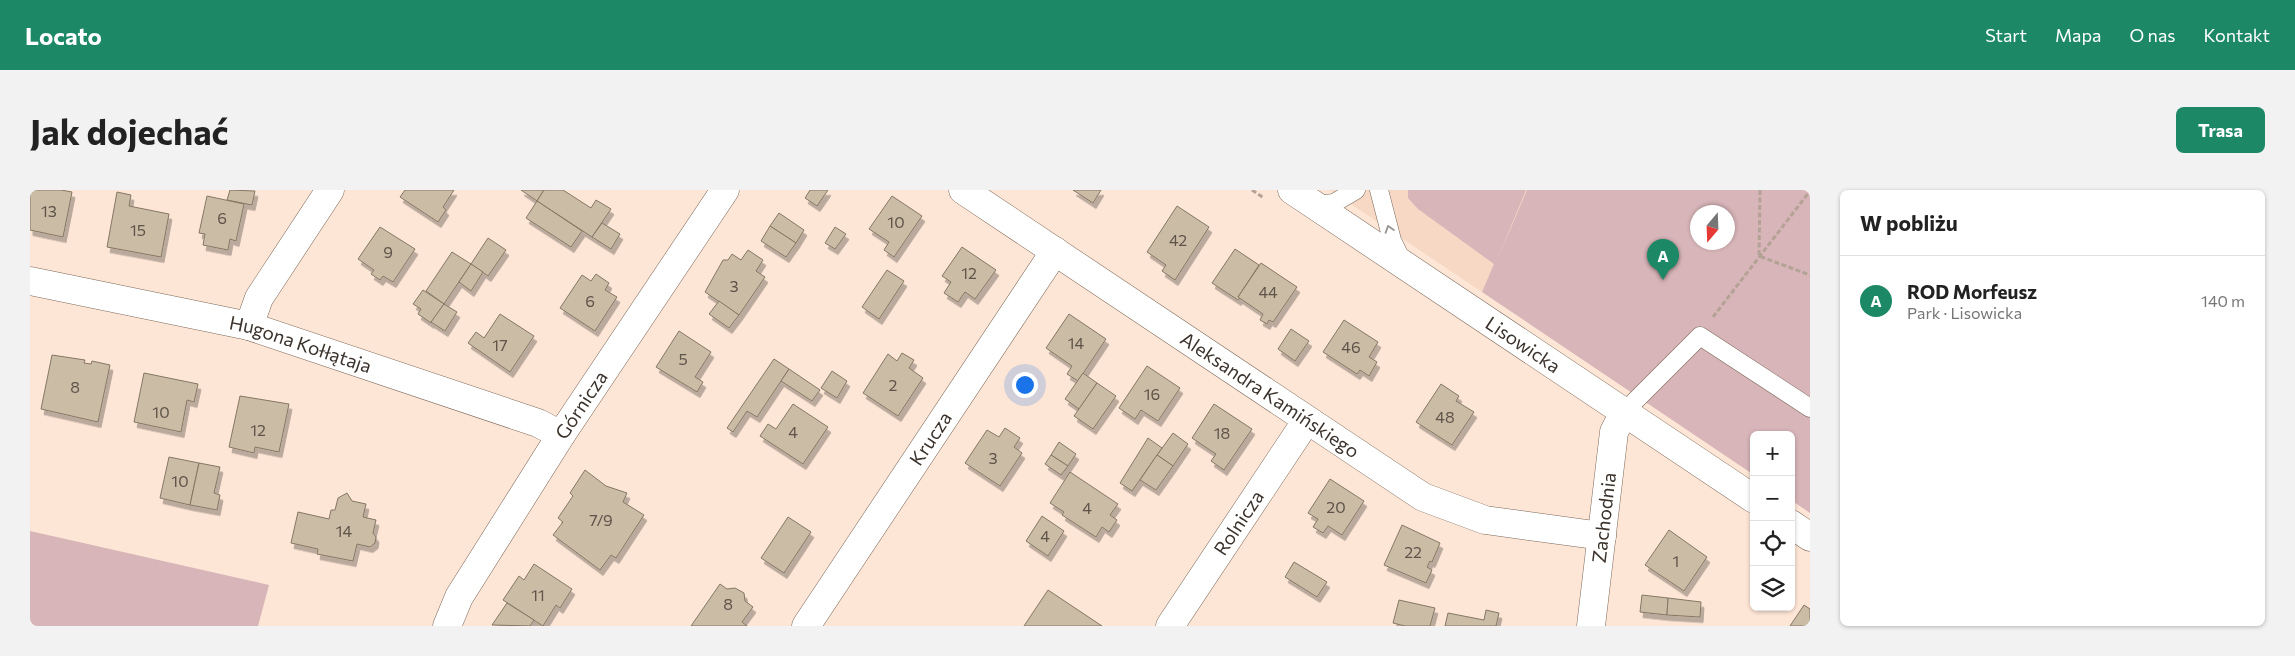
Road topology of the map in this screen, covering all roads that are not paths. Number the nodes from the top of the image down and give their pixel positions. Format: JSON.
{"nodes":[{"id":1,"x":330,"y":190,"type":"edge"},
{"id":2,"x":726,"y":190,"type":"edge"},
{"id":3,"x":963,"y":190,"type":"edge"},
{"id":4,"x":1356,"y":190,"type":"edge"},
{"id":5,"x":1379,"y":190,"type":"edge"},
{"id":6,"x":1304,"y":197,"type":"edge"},
{"id":7,"x":1055,"y":252,"type":"junction"},
{"id":8,"x":1405,"y":266,"type":"junction"},
{"id":9,"x":30,"y":280,"type":"edge"},
{"id":10,"x":249,"y":326,"type":"junction"},
{"id":11,"x":1810,"y":408,"type":"edge"},
{"id":12,"x":1624,"y":412,"type":"junction"},
{"id":13,"x":1307,"y":420,"type":"junction"},
{"id":14,"x":561,"y":435,"type":"junction"},
{"id":15,"x":1750,"y":496,"type":"edge"},
{"id":16,"x":1795,"y":527,"type":"edge"},
{"id":17,"x":1602,"y":536,"type":"junction"},
{"id":18,"x":1810,"y":537,"type":"edge"},
{"id":19,"x":447,"y":626,"type":"edge"},
{"id":20,"x":806,"y":626,"type":"edge"},
{"id":21,"x":1170,"y":626,"type":"edge"},
{"id":22,"x":1591,"y":626,"type":"edge"}],
"edges":[{"from":1,"to":10,"type":"street"},
{"from":2,"to":14,"type":"street","name":"Górnicza"},
{"from":3,"to":7,"type":"street","name":"Aleksandra Kamińskiego"},
{"from":4,"to":6,"type":"lane"},
{"from":8,"to":5,"type":"lane","one_way":true},
{"from":6,"to":8,"type":"street","name":"Lisowicka"},
{"from":7,"to":13,"type":"street","name":"Aleksandra Kamińskiego"},
{"from":7,"to":20,"type":"street","name":"Krucza"},
{"from":8,"to":12,"type":"street","name":"Lisowicka"},
{"from":9,"to":10,"type":"street","name":"Hugona Kołłątaja"},
{"from":10,"to":14,"type":"street","name":"Hugona Kołłątaja"},
{"from":11,"to":12,"type":"lane"},
{"from":12,"to":15,"type":"street","name":"Lisowicka"},
{"from":12,"to":17,"type":"street","name":"Zachodnia"},
{"from":13,"to":17,"type":"street","name":"Aleksandra Kamińskiego"},
{"from":13,"to":21,"type":"street","name":"Rolnicza"},
{"from":14,"to":19,"type":"street","name":"Górnicza"},
{"from":16,"to":18,"type":"street"},
{"from":17,"to":22,"type":"street","name":"Zachodnia"}]}
